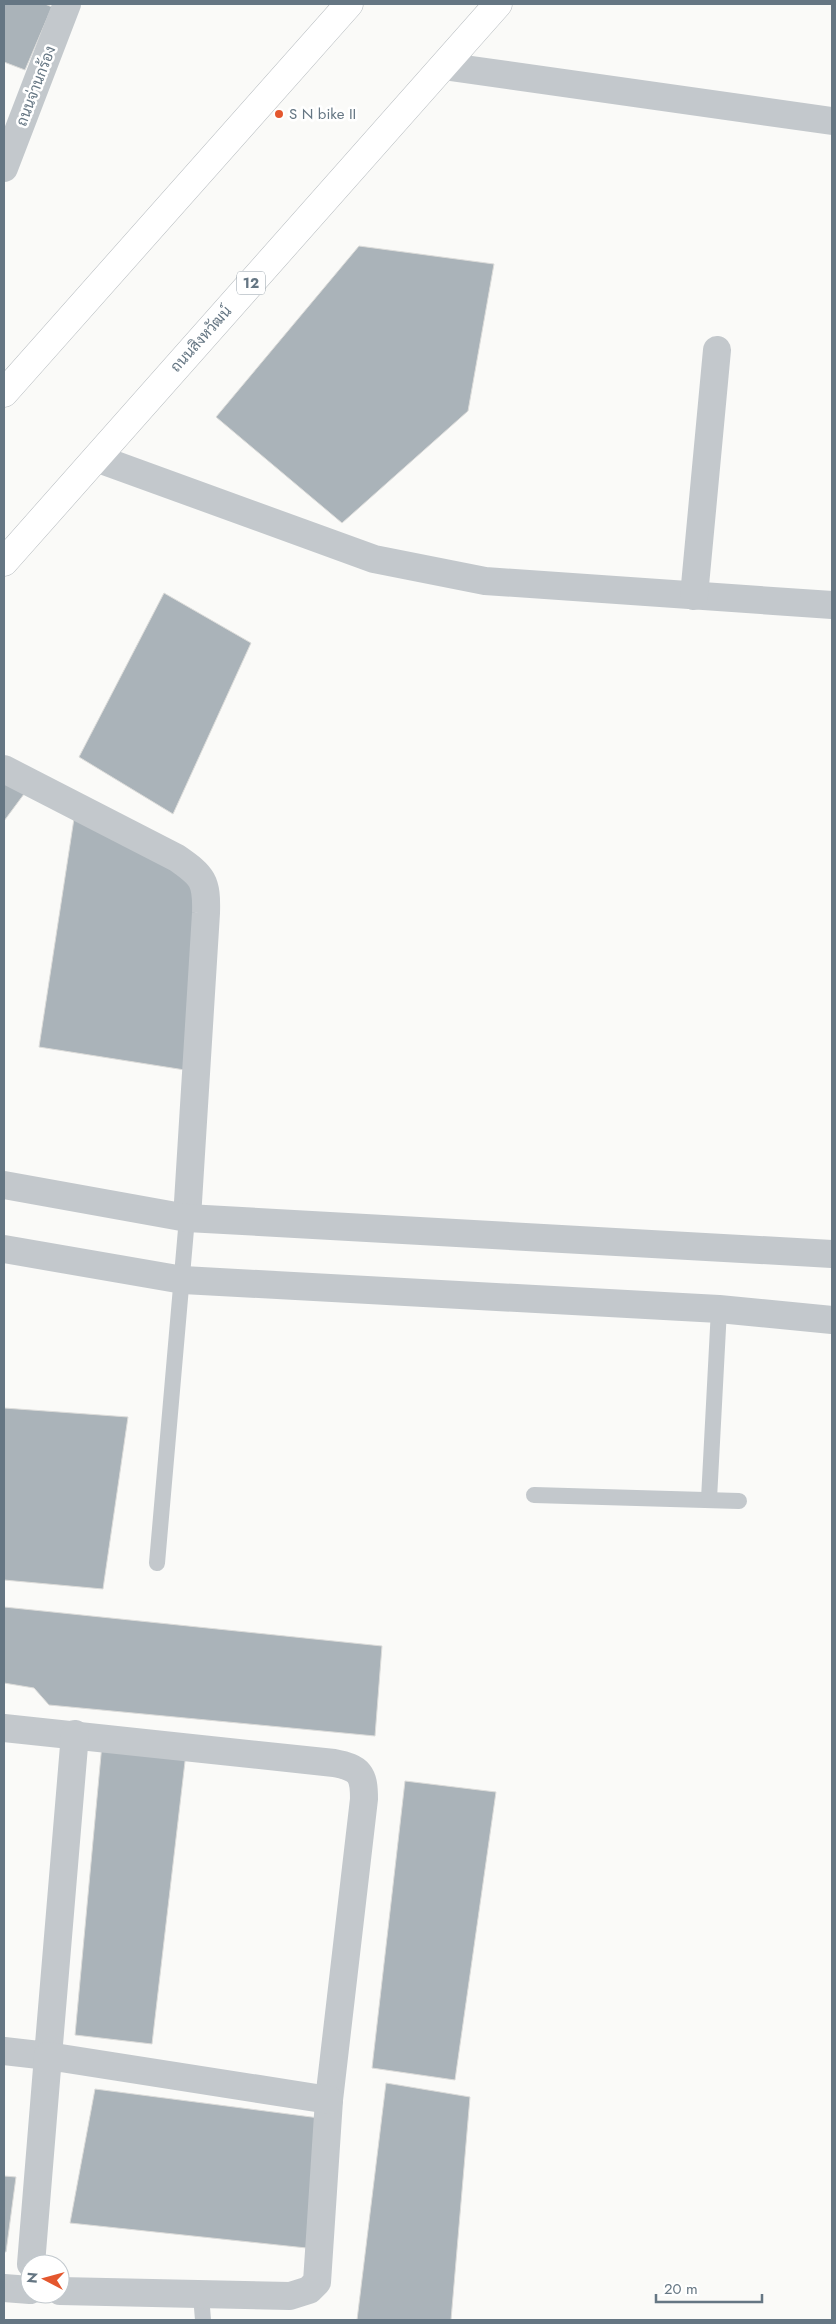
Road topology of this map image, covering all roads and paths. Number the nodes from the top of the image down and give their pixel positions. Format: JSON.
{"nodes":[{"id":1,"x":67,"y":4,"type":"edge"},
{"id":2,"x":349,"y":4,"type":"edge"},
{"id":3,"x":498,"y":4,"type":"edge"},
{"id":4,"x":443,"y":66,"type":"junction"},
{"id":5,"x":832,"y":121,"type":"edge"},
{"id":6,"x":4,"y":168,"type":"edge"},
{"id":7,"x":717,"y":350,"type":"dead end"},
{"id":8,"x":4,"y":393,"type":"edge"},
{"id":9,"x":96,"y":458,"type":"junction"},
{"id":10,"x":4,"y":562,"type":"edge"},
{"id":11,"x":694,"y":596,"type":"junction"},
{"id":12,"x":832,"y":605,"type":"edge"},
{"id":13,"x":4,"y":769,"type":"edge"},
{"id":14,"x":4,"y":1185,"type":"edge"},
{"id":15,"x":187,"y":1218,"type":"junction"},
{"id":16,"x":4,"y":1249,"type":"edge"},
{"id":17,"x":832,"y":1254,"type":"edge"},
{"id":18,"x":183,"y":1280,"type":"junction"},
{"id":19,"x":719,"y":1309,"type":"junction"},
{"id":20,"x":832,"y":1320,"type":"edge"},
{"id":21,"x":534,"y":1495,"type":"dead end"},
{"id":22,"x":709,"y":1499,"type":"junction"},
{"id":23,"x":739,"y":1501,"type":"dead end"},
{"id":24,"x":157,"y":1563,"type":"dead end"},
{"id":25,"x":4,"y":1728,"type":"edge"},
{"id":26,"x":75,"y":1734,"type":"junction"},
{"id":27,"x":4,"y":2051,"type":"edge"},
{"id":28,"x":48,"y":2056,"type":"junction"},
{"id":29,"x":330,"y":2100,"type":"junction"},
{"id":30,"x":32,"y":2254,"type":"edge"},
{"id":31,"x":4,"y":2288,"type":"edge"},
{"id":32,"x":20,"y":2289,"type":"edge"},
{"id":33,"x":70,"y":2292,"type":"edge"},
{"id":34,"x":202,"y":2307,"type":"edge"}],
"edges":[{"from":1,"to":6,"type":"street","name":"ถนนจ่านกร้อง"},
{"from":2,"to":8,"type":"main road"},
{"from":3,"to":4,"type":"main road","name":"ถนนสิงหวัฒน์","number":"12"},
{"from":4,"to":5,"type":"street"},
{"from":4,"to":9,"type":"main road","name":"ถนนสิงหวัฒน์","number":"12"},
{"from":7,"to":11,"type":"street"},
{"from":9,"to":10,"type":"main road","name":"ถนนสิงหวัฒน์","number":"12"},
{"from":9,"to":11,"type":"street"},
{"from":11,"to":12,"type":"street"},
{"from":13,"to":15,"type":"street"},
{"from":14,"to":15,"type":"street"},
{"from":15,"to":17,"type":"street"},
{"from":15,"to":18,"type":"lane"},
{"from":16,"to":18,"type":"street"},
{"from":18,"to":19,"type":"street"},
{"from":18,"to":24,"type":"lane"},
{"from":19,"to":20,"type":"street"},
{"from":19,"to":22,"type":"lane"},
{"from":21,"to":22,"type":"lane"},
{"from":22,"to":23,"type":"lane"},
{"from":25,"to":26,"type":"street"},
{"from":26,"to":28,"type":"street"},
{"from":26,"to":29,"type":"street"},
{"from":27,"to":28,"type":"street"},
{"from":28,"to":29,"type":"street"},
{"from":28,"to":30,"type":"street"},
{"from":29,"to":34,"type":"street"},
{"from":31,"to":32,"type":"street"},
{"from":33,"to":34,"type":"street"}]}
